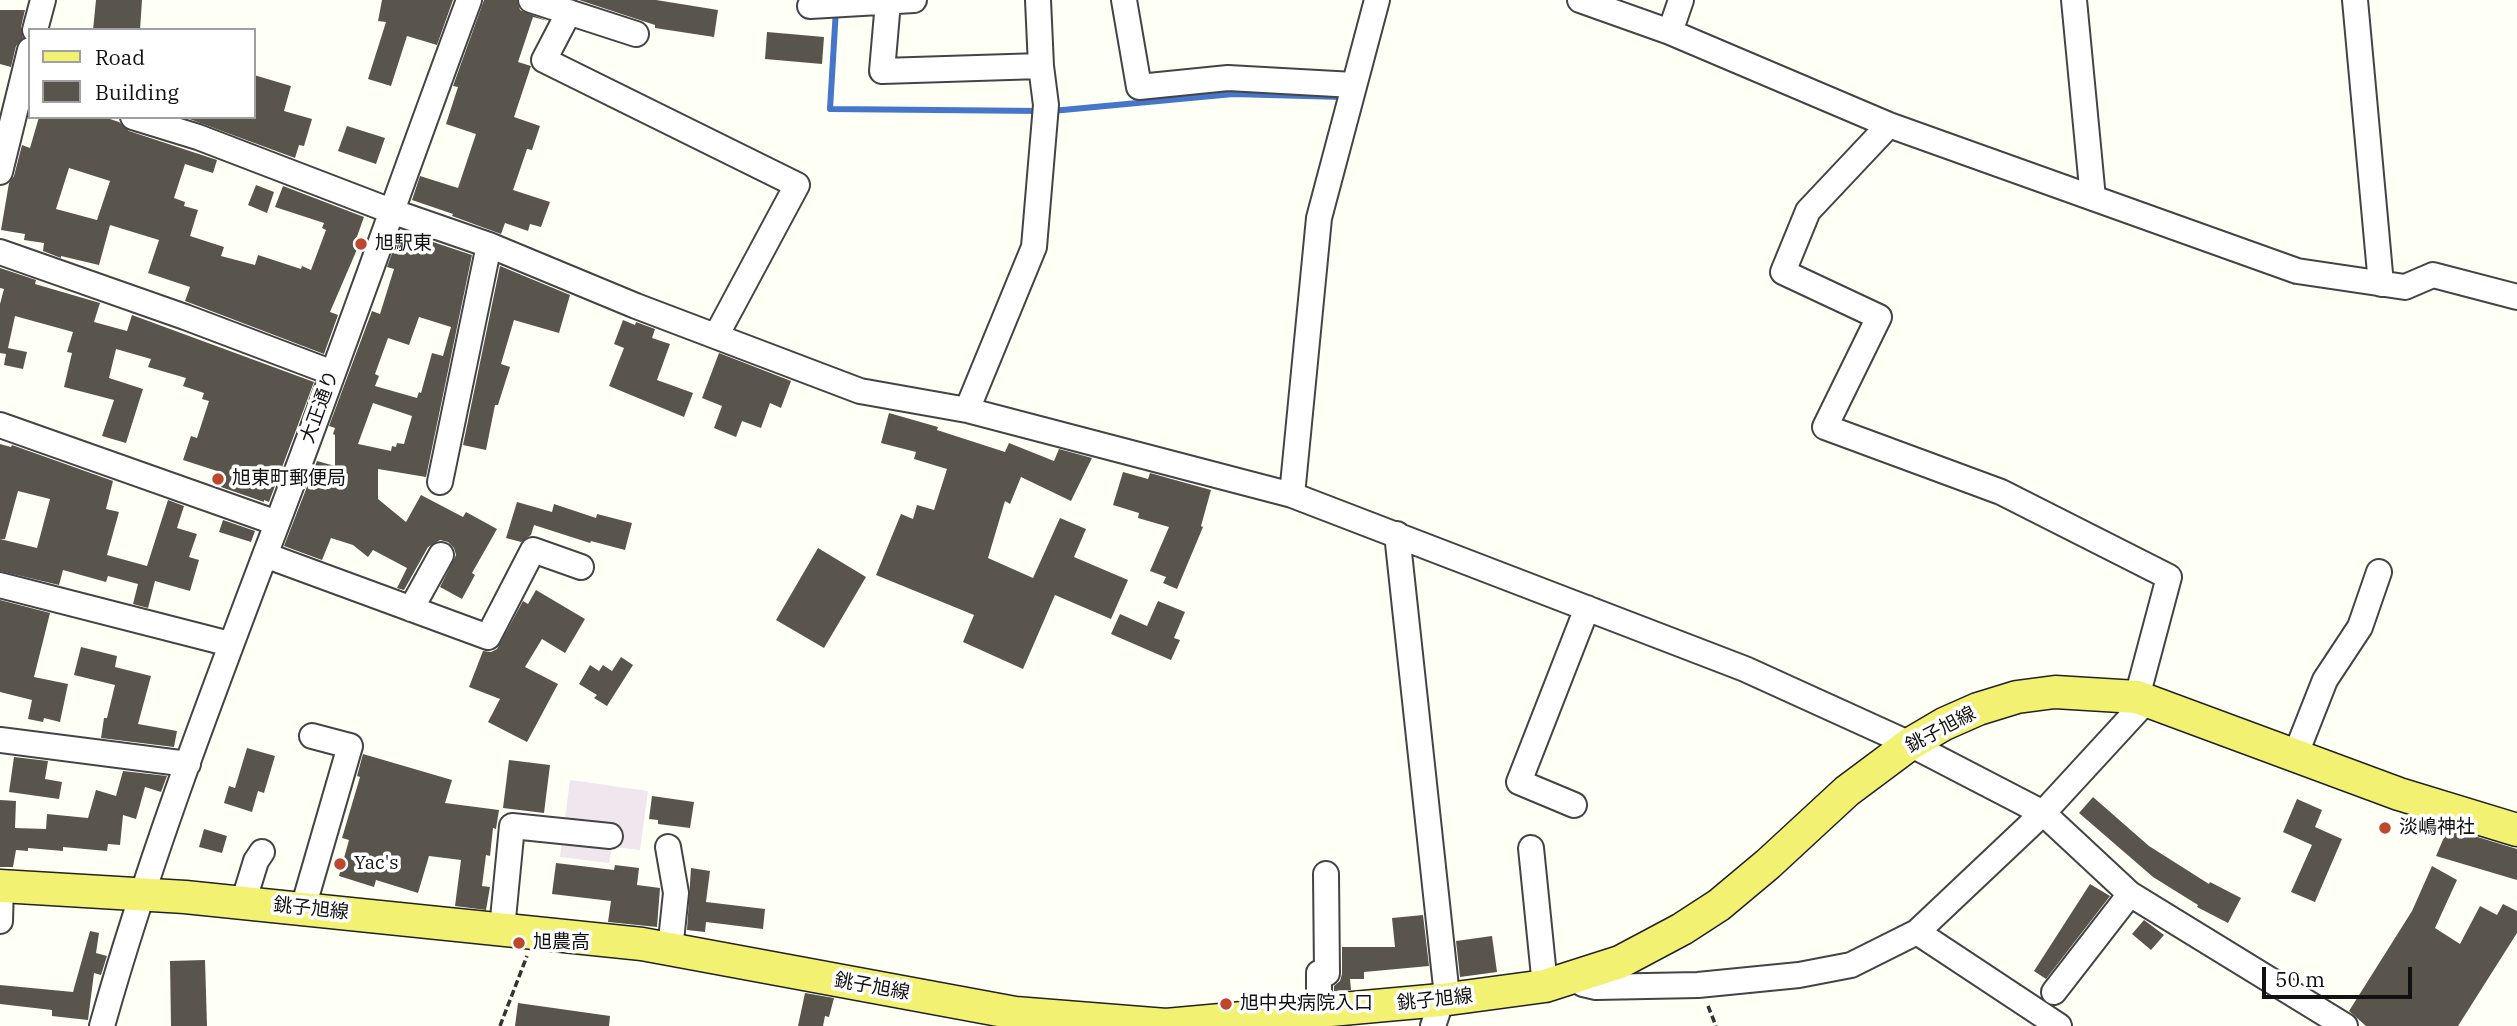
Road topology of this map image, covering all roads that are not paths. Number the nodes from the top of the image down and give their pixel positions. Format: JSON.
{"nodes":[{"id":1,"x":43,"y":0,"type":"edge"},
{"id":2,"x":469,"y":0,"type":"edge"},
{"id":3,"x":531,"y":0,"type":"edge"},
{"id":4,"x":914,"y":0,"type":"edge"},
{"id":5,"x":1038,"y":0,"type":"edge"},
{"id":6,"x":1124,"y":0,"type":"edge"},
{"id":7,"x":1377,"y":0,"type":"edge"},
{"id":8,"x":1580,"y":0,"type":"edge"},
{"id":9,"x":1681,"y":0,"type":"edge"},
{"id":10,"x":2074,"y":0,"type":"edge"},
{"id":11,"x":2355,"y":0,"type":"edge"},
{"id":12,"x":888,"y":2,"type":"junction"},
{"id":13,"x":810,"y":6,"type":"dead end"},
{"id":14,"x":569,"y":12,"type":"junction"},
{"id":15,"x":36,"y":28,"type":"edge"},
{"id":16,"x":1670,"y":32,"type":"junction"},
{"id":17,"x":636,"y":34,"type":"dead end"},
{"id":18,"x":28,"y":55,"type":"edge"},
{"id":19,"x":1041,"y":66,"type":"junction"},
{"id":20,"x":17,"y":83,"type":"edge"},
{"id":21,"x":1354,"y":85,"type":"junction"},
{"id":22,"x":140,"y":119,"type":"edge"},
{"id":23,"x":1889,"y":125,"type":"junction"},
{"id":24,"x":0,"y":172,"type":"edge"},
{"id":25,"x":2093,"y":198,"type":"junction"},
{"id":26,"x":391,"y":211,"type":"junction"},
{"id":27,"x":489,"y":245,"type":"junction"},
{"id":28,"x":0,"y":252,"type":"edge"},
{"id":29,"x":2381,"y":284,"type":"junction"},
{"id":30,"x":2517,"y":297,"type":"edge"},
{"id":31,"x":716,"y":336,"type":"junction"},
{"id":32,"x":333,"y":373,"type":"junction"},
{"id":33,"x":967,"y":411,"type":"junction"},
{"id":34,"x":0,"y":425,"type":"edge"},
{"id":35,"x":440,"y":482,"type":"dead end"},
{"id":36,"x":1292,"y":495,"type":"junction"},
{"id":37,"x":277,"y":523,"type":"junction"},
{"id":38,"x":1397,"y":534,"type":"junction"},
{"id":39,"x":265,"y":555,"type":"junction"},
{"id":40,"x":441,"y":555,"type":"dead end"},
{"id":41,"x":581,"y":567,"type":"dead end"},
{"id":42,"x":2379,"y":572,"type":"dead end"},
{"id":43,"x":0,"y":585,"type":"edge"},
{"id":44,"x":411,"y":608,"type":"junction"},
{"id":45,"x":1587,"y":608,"type":"junction"},
{"id":46,"x":230,"y":644,"type":"junction"},
{"id":47,"x":2142,"y":698,"type":"junction"},
{"id":48,"x":312,"y":736,"type":"dead end"},
{"id":49,"x":0,"y":740,"type":"edge"},
{"id":50,"x":1910,"y":744,"type":"junction"},
{"id":51,"x":2295,"y":756,"type":"junction"},
{"id":52,"x":188,"y":764,"type":"junction"},
{"id":53,"x":1574,"y":805,"type":"dead end"},
{"id":54,"x":2043,"y":813,"type":"junction"},
{"id":55,"x":2517,"y":830,"type":"edge"},
{"id":56,"x":610,"y":836,"type":"dead end"},
{"id":57,"x":668,"y":847,"type":"dead end"},
{"id":58,"x":1531,"y":848,"type":"dead end"},
{"id":59,"x":262,"y":852,"type":"dead end"},
{"id":60,"x":1326,"y":874,"type":"dead end"},
{"id":61,"x":1,"y":886,"type":"edge"},
{"id":62,"x":142,"y":893,"type":"junction"},
{"id":63,"x":2130,"y":894,"type":"junction"},
{"id":64,"x":243,"y":903,"type":"junction"},
{"id":65,"x":303,"y":908,"type":"junction"},
{"id":66,"x":0,"y":921,"type":"edge"},
{"id":67,"x":502,"y":929,"type":"junction"},
{"id":68,"x":1917,"y":932,"type":"junction"},
{"id":69,"x":670,"y":950,"type":"junction"},
{"id":70,"x":1559,"y":982,"type":"junction"},
{"id":71,"x":2054,"y":992,"type":"dead end"},
{"id":72,"x":1319,"y":1011,"type":"junction"},
{"id":73,"x":1437,"y":1013,"type":"edge"},
{"id":74,"x":1166,"y":1025,"type":"edge"},
{"id":75,"x":102,"y":1026,"type":"edge"},
{"id":76,"x":2059,"y":1026,"type":"edge"},
{"id":77,"x":2345,"y":1026,"type":"edge"}],
"edges":[{"from":1,"to":15,"type":"street"},
{"from":2,"to":26,"type":"street","name":"大正通り"},
{"from":3,"to":14,"type":"street"},
{"from":4,"to":12,"type":"street"},
{"from":5,"to":19,"type":"street"},
{"from":6,"to":21,"type":"street"},
{"from":7,"to":21,"type":"street"},
{"from":8,"to":16,"type":"street"},
{"from":9,"to":16,"type":"street"},
{"from":10,"to":25,"type":"street"},
{"from":11,"to":29,"type":"street"},
{"from":12,"to":13,"type":"street"},
{"from":12,"to":19,"type":"street"},
{"from":14,"to":17,"type":"street"},
{"from":14,"to":31,"type":"street"},
{"from":16,"to":23,"type":"street"},
{"from":18,"to":20,"type":"street"},
{"from":19,"to":33,"type":"street"},
{"from":20,"to":24,"type":"street"},
{"from":21,"to":36,"type":"street"},
{"from":22,"to":26,"type":"street"},
{"from":23,"to":25,"type":"street"},
{"from":23,"to":47,"type":"street"},
{"from":25,"to":29,"type":"street"},
{"from":26,"to":27,"type":"street"},
{"from":26,"to":32,"type":"street","name":"大正通り"},
{"from":27,"to":31,"type":"street"},
{"from":27,"to":35,"type":"street"},
{"from":28,"to":32,"type":"street"},
{"from":29,"to":30,"type":"street"},
{"from":31,"to":33,"type":"street"},
{"from":32,"to":37,"type":"street","name":"大正通り"},
{"from":33,"to":36,"type":"street"},
{"from":34,"to":37,"type":"street"},
{"from":36,"to":38,"type":"street"},
{"from":37,"to":39,"type":"street","name":"大正通り"},
{"from":38,"to":45,"type":"street"},
{"from":38,"to":73,"type":"street"},
{"from":39,"to":44,"type":"street"},
{"from":39,"to":46,"type":"street","name":"大正通り"},
{"from":40,"to":44,"type":"street"},
{"from":41,"to":44,"type":"street"},
{"from":42,"to":51,"type":"street"},
{"from":43,"to":46,"type":"street"},
{"from":45,"to":50,"type":"street"},
{"from":45,"to":53,"type":"street"},
{"from":46,"to":52,"type":"street","name":"大正通り"},
{"from":47,"to":50,"type":"main road","name":"銚子旭線"},
{"from":47,"to":51,"type":"main road","name":"銚子旭線"},
{"from":47,"to":54,"type":"street"},
{"from":48,"to":65,"type":"street"},
{"from":49,"to":52,"type":"street"},
{"from":50,"to":54,"type":"street"},
{"from":50,"to":70,"type":"main road","name":"銚子旭線"},
{"from":51,"to":55,"type":"main road","name":"銚子旭線"},
{"from":52,"to":62,"type":"street","name":"大正通り"},
{"from":54,"to":63,"type":"street"},
{"from":54,"to":68,"type":"street"},
{"from":56,"to":67,"type":"street"},
{"from":57,"to":69,"type":"street"},
{"from":58,"to":70,"type":"street"},
{"from":59,"to":64,"type":"street"},
{"from":60,"to":72,"type":"street"},
{"from":61,"to":62,"type":"main road","name":"銚子旭線"},
{"from":61,"to":66,"type":"street"},
{"from":62,"to":64,"type":"main road","name":"銚子旭線"},
{"from":62,"to":75,"type":"street","name":"大正通り"},
{"from":63,"to":71,"type":"street"},
{"from":63,"to":77,"type":"street"},
{"from":64,"to":65,"type":"main road","name":"銚子旭線"},
{"from":65,"to":67,"type":"main road","name":"銚子旭線"},
{"from":67,"to":69,"type":"main road","name":"銚子旭線"},
{"from":68,"to":70,"type":"street"},
{"from":68,"to":76,"type":"street"},
{"from":69,"to":74,"type":"main road","name":"銚子旭線"},
{"from":70,"to":73,"type":"main road","name":"銚子旭線"},
{"from":72,"to":73,"type":"main road","name":"銚子旭線"},
{"from":72,"to":74,"type":"main road","name":"銚子旭線"}]}
